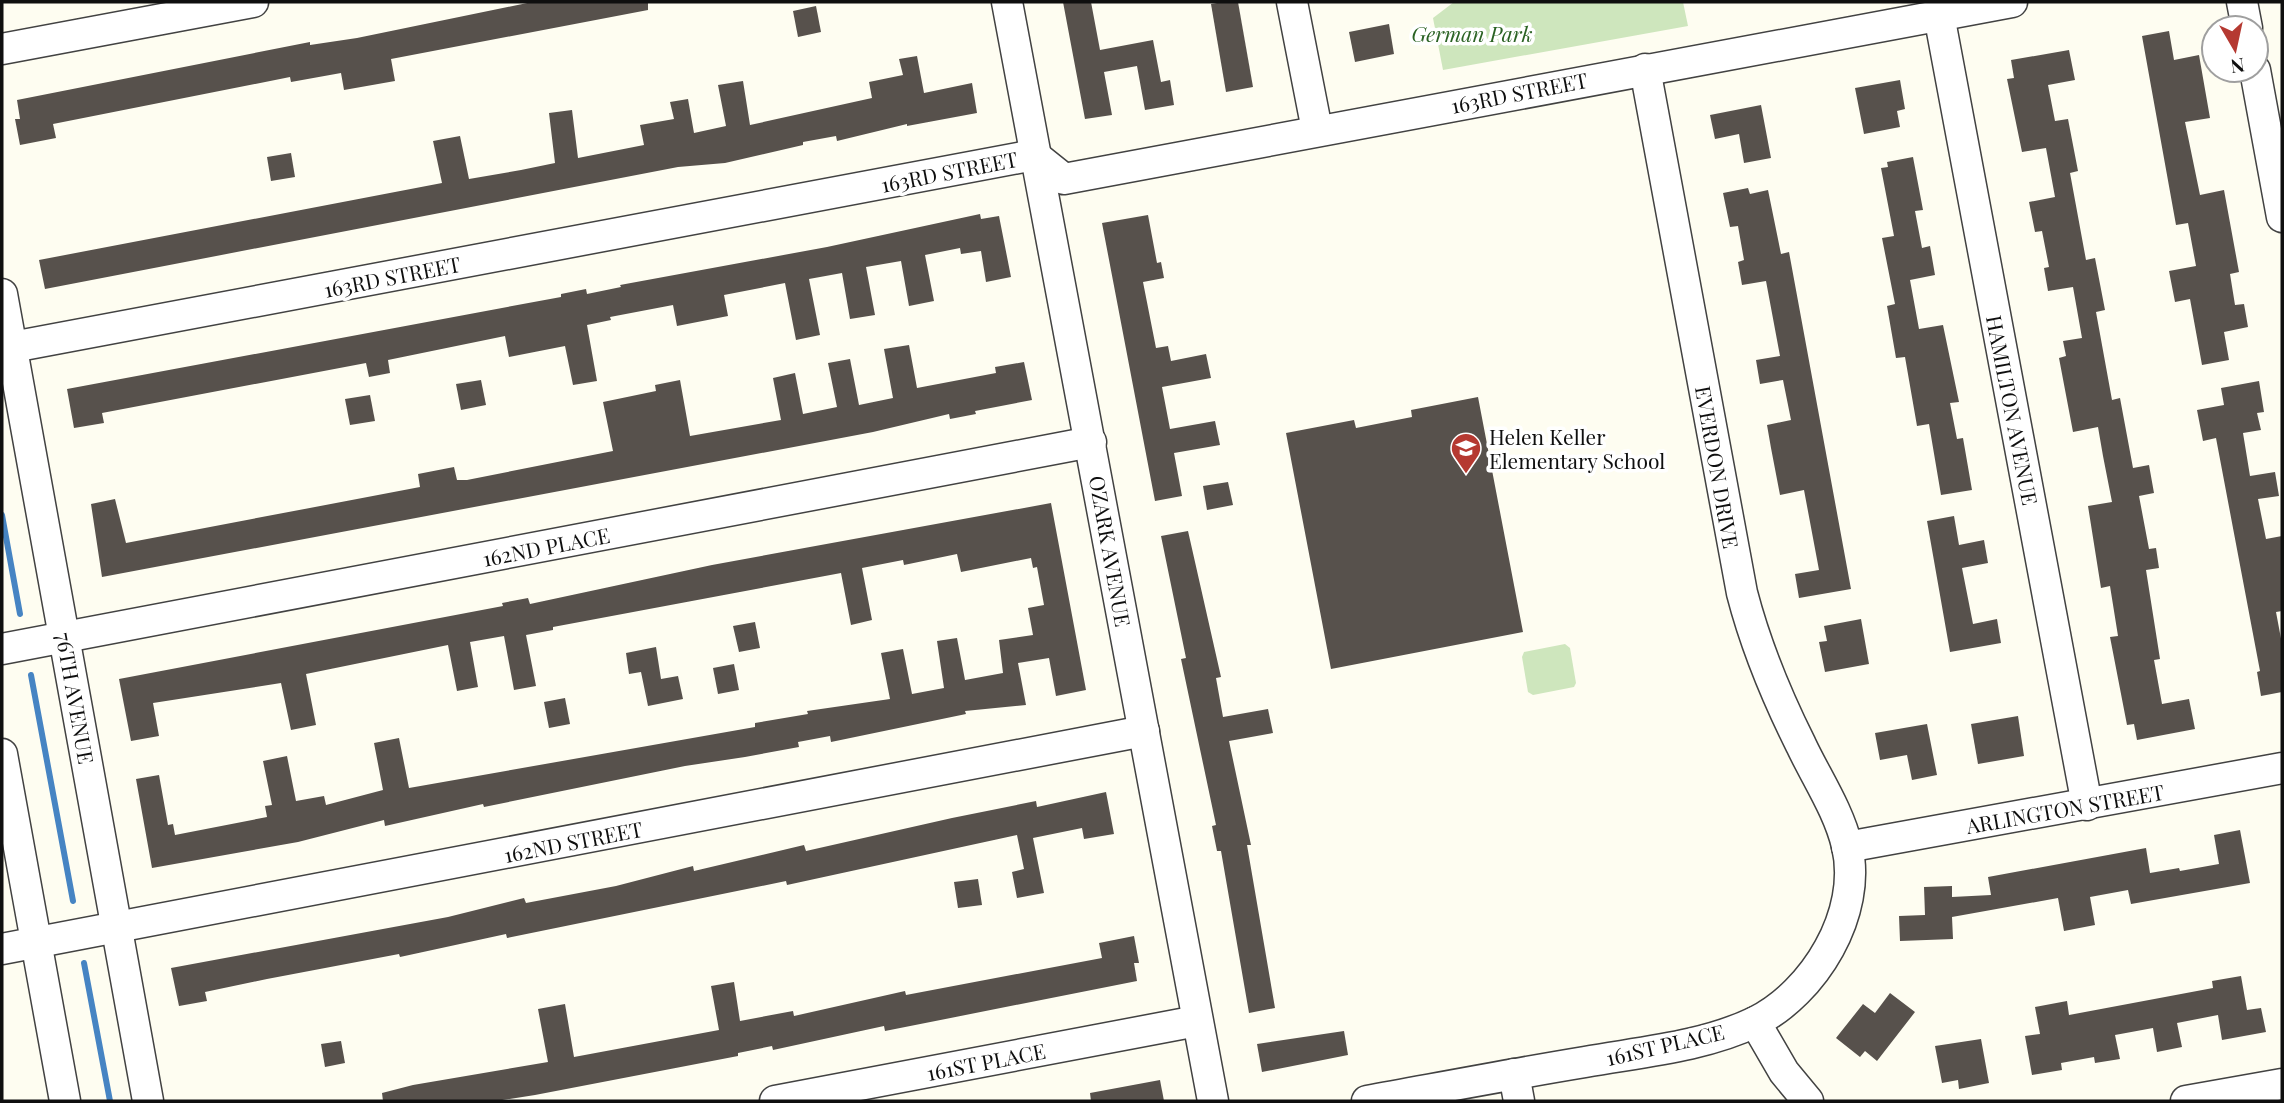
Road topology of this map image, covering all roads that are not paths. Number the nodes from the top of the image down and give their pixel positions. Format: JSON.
{"nodes":[{"id":1,"x":253,"y":2,"type":"edge"},
{"id":2,"x":1007,"y":2,"type":"edge"},
{"id":3,"x":1292,"y":2,"type":"edge"},
{"id":4,"x":2012,"y":2,"type":"edge"},
{"id":5,"x":1939,"y":15,"type":"junction"},
{"id":6,"x":2,"y":49,"type":"edge"},
{"id":7,"x":1645,"y":68,"type":"junction"},
{"id":8,"x":2258,"y":84,"type":"edge"},
{"id":9,"x":1317,"y":130,"type":"junction"},
{"id":10,"x":1034,"y":155,"type":"junction"},
{"id":11,"x":2282,"y":217,"type":"edge"},
{"id":12,"x":2,"y":294,"type":"edge"},
{"id":13,"x":6,"y":348,"type":"edge"},
{"id":14,"x":1091,"y":442,"type":"junction"},
{"id":15,"x":65,"y":638,"type":"junction"},
{"id":16,"x":2,"y":649,"type":"edge"},
{"id":17,"x":1144,"y":732,"type":"junction"},
{"id":18,"x":2,"y":754,"type":"edge"},
{"id":19,"x":2282,"y":768,"type":"edge"},
{"id":20,"x":2087,"y":805,"type":"junction"},
{"id":21,"x":1847,"y":847,"type":"junction"},
{"id":22,"x":116,"y":929,"type":"junction"},
{"id":23,"x":36,"y":943,"type":"junction"},
{"id":24,"x":2,"y":949,"type":"edge"},
{"id":25,"x":1197,"y":1021,"type":"junction"},
{"id":26,"x":1755,"y":1022,"type":"junction"},
{"id":27,"x":2282,"y":1084,"type":"edge"},
{"id":28,"x":1517,"y":1087,"type":"edge"},
{"id":29,"x":65,"y":1101,"type":"edge"},
{"id":30,"x":148,"y":1101,"type":"edge"},
{"id":31,"x":775,"y":1101,"type":"edge"},
{"id":32,"x":1213,"y":1101,"type":"edge"},
{"id":33,"x":1367,"y":1101,"type":"edge"},
{"id":34,"x":1808,"y":1101,"type":"edge"},
{"id":35,"x":2186,"y":1101,"type":"edge"}],
"edges":[{"from":1,"to":6,"type":"street"},
{"from":2,"to":10,"type":"street","name":"OZARK AVENUE"},
{"from":3,"to":9,"type":"street"},
{"from":4,"to":5,"type":"street","name":"163RD STREET"},
{"from":5,"to":7,"type":"street","name":"163RD STREET"},
{"from":5,"to":20,"type":"street","name":"HAMILTON AVENUE"},
{"from":7,"to":9,"type":"street","name":"163RD STREET"},
{"from":7,"to":21,"type":"street","name":"EVERDON DRIVE"},
{"from":8,"to":11,"type":"street"},
{"from":9,"to":10,"type":"street","name":"163RD STREET"},
{"from":10,"to":13,"type":"street","name":"163RD STREET"},
{"from":10,"to":14,"type":"street","name":"OZARK AVENUE"},
{"from":12,"to":13,"type":"street","name":"76TH AVENUE"},
{"from":13,"to":15,"type":"street","name":"76TH AVENUE"},
{"from":14,"to":15,"type":"street","name":"162ND PLACE"},
{"from":14,"to":17,"type":"street","name":"OZARK AVENUE"},
{"from":15,"to":16,"type":"street","name":"162ND PLACE"},
{"from":15,"to":22,"type":"street","name":"76TH AVENUE"},
{"from":17,"to":22,"type":"street","name":"162ND STREET"},
{"from":17,"to":25,"type":"street","name":"OZARK AVENUE"},
{"from":18,"to":23,"type":"street"},
{"from":19,"to":20,"type":"street","name":"ARLINGTON STREET"},
{"from":20,"to":21,"type":"street","name":"ARLINGTON STREET"},
{"from":21,"to":26,"type":"street","name":"161ST PLACE"},
{"from":22,"to":23,"type":"street","name":"162ND STREET"},
{"from":22,"to":30,"type":"street","name":"76TH AVENUE"},
{"from":23,"to":24,"type":"street","name":"162ND STREET"},
{"from":23,"to":29,"type":"street"},
{"from":25,"to":31,"type":"street","name":"161ST PLACE"},
{"from":25,"to":32,"type":"street","name":"OZARK AVENUE"},
{"from":26,"to":28,"type":"street","name":"161ST PLACE"},
{"from":26,"to":34,"type":"street"},
{"from":27,"to":35,"type":"street"},
{"from":28,"to":33,"type":"street","name":"161ST PLACE"}]}
